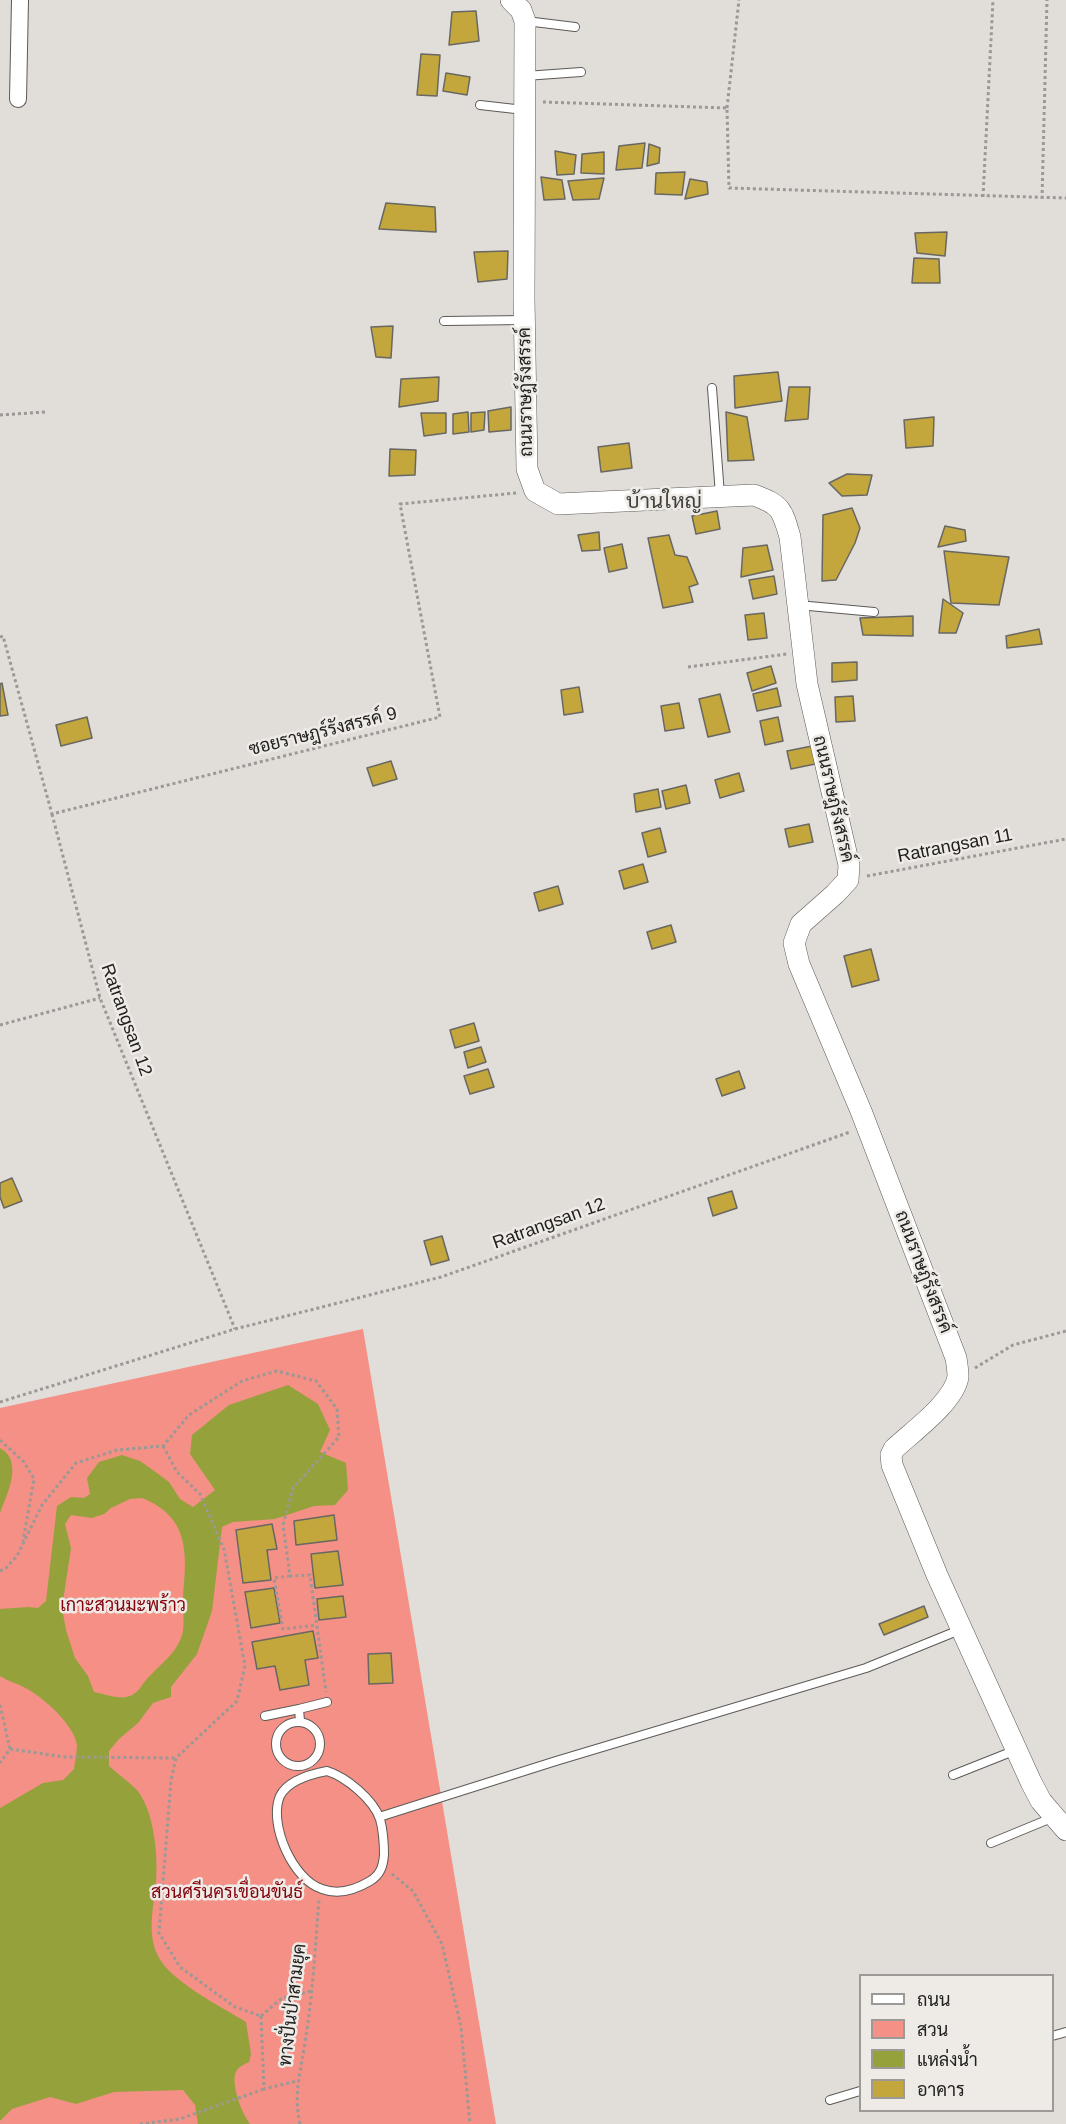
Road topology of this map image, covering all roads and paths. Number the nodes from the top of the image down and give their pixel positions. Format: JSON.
{"nodes":[{"id":1,"x":20,"y":0,"type":"edge"},
{"id":2,"x":511,"y":0,"type":"edge"},
{"id":3,"x":738,"y":0,"type":"edge"},
{"id":4,"x":993,"y":0,"type":"edge"},
{"id":5,"x":1047,"y":0,"type":"edge"},
{"id":6,"x":525,"y":21,"type":"junction"},
{"id":7,"x":575,"y":27,"type":"dead end"},
{"id":8,"x":581,"y":72,"type":"dead end"},
{"id":9,"x":525,"y":76,"type":"junction"},
{"id":10,"x":18,"y":99,"type":"dead end"},
{"id":11,"x":480,"y":105,"type":"dead end"},
{"id":12,"x":525,"y":106,"type":"junction"},
{"id":13,"x":727,"y":108,"type":"junction"},
{"id":14,"x":983,"y":197,"type":"junction"},
{"id":15,"x":1066,"y":198,"type":"edge"},
{"id":16,"x":1042,"y":199,"type":"junction"},
{"id":17,"x":525,"y":320,"type":"junction"},
{"id":18,"x":444,"y":321,"type":"dead end"},
{"id":19,"x":712,"y":388,"type":"dead end"},
{"id":20,"x":45,"y":412,"type":"dead end"},
{"id":21,"x":0,"y":415,"type":"edge"},
{"id":22,"x":535,"y":491,"type":"junction"},
{"id":23,"x":720,"y":497,"type":"junction"},
{"id":24,"x":798,"y":604,"type":"junction"},
{"id":25,"x":874,"y":612,"type":"dead end"},
{"id":26,"x":0,"y":637,"type":"edge"},
{"id":27,"x":803,"y":652,"type":"junction"},
{"id":28,"x":688,"y":668,"type":"dead end"},
{"id":29,"x":52,"y":814,"type":"junction"},
{"id":30,"x":1066,"y":839,"type":"edge"},
{"id":31,"x":848,"y":880,"type":"junction"},
{"id":32,"x":100,"y":998,"type":"junction"},
{"id":33,"x":0,"y":1025,"type":"edge"},
{"id":34,"x":867,"y":1126,"type":"junction"},
{"id":35,"x":235,"y":1329,"type":"junction"},
{"id":36,"x":1066,"y":1331,"type":"edge"},
{"id":37,"x":958,"y":1378,"type":"junction"},
{"id":38,"x":0,"y":1402,"type":"edge"},
{"id":39,"x":0,"y":1440,"type":"edge"},
{"id":40,"x":163,"y":1446,"type":"junction"},
{"id":41,"x":23,"y":1544,"type":"junction"},
{"id":42,"x":0,"y":1571,"type":"edge"},
{"id":43,"x":290,"y":1576,"type":"junction"},
{"id":44,"x":317,"y":1625,"type":"junction"},
{"id":45,"x":962,"y":1629,"type":"junction"},
{"id":46,"x":327,"y":1702,"type":"joint"},
{"id":47,"x":0,"y":1705,"type":"edge"},
{"id":48,"x":299,"y":1709,"type":"junction"},
{"id":49,"x":265,"y":1716,"type":"dead end"},
{"id":50,"x":300,"y":1721,"type":"junction"},
{"id":51,"x":10,"y":1749,"type":"junction"},
{"id":52,"x":1017,"y":1749,"type":"junction"},
{"id":53,"x":176,"y":1758,"type":"junction"},
{"id":54,"x":0,"y":1763,"type":"edge"},
{"id":55,"x":307,"y":1770,"type":"junction"},
{"id":56,"x":953,"y":1775,"type":"dead end"},
{"id":57,"x":379,"y":1817,"type":"junction"},
{"id":58,"x":1060,"y":1823,"type":"edge"},
{"id":59,"x":991,"y":1843,"type":"dead end"},
{"id":60,"x":383,"y":1867,"type":"junction"},
{"id":61,"x":320,"y":1889,"type":"junction"},
{"id":62,"x":311,"y":1991,"type":"junction"},
{"id":63,"x":261,"y":2016,"type":"junction"},
{"id":64,"x":297,"y":2081,"type":"junction"},
{"id":65,"x":264,"y":2089,"type":"junction"},
{"id":66,"x":859,"y":2092,"type":"edge"},
{"id":67,"x":830,"y":2100,"type":"dead end"},
{"id":68,"x":140,"y":2124,"type":"edge"},
{"id":69,"x":300,"y":2124,"type":"edge"},
{"id":70,"x":471,"y":2124,"type":"edge"}],
"edges":[{"from":1,"to":10,"type":"street"},
{"from":2,"to":6,"type":"street"},
{"from":3,"to":13,"type":"path"},
{"from":4,"to":14,"type":"path"},
{"from":5,"to":16,"type":"path"},
{"from":6,"to":7,"type":"lane"},
{"from":6,"to":9,"type":"street","name":"ถนนราษฎ์รังสรรค์"},
{"from":8,"to":9,"type":"lane"},
{"from":9,"to":12,"type":"street","name":"ถนนราษฎ์รังสรรค์"},
{"from":11,"to":12,"type":"lane"},
{"from":12,"to":13,"type":"path"},
{"from":12,"to":17,"type":"street","name":"ถนนราษฎ์รังสรรค์"},
{"from":13,"to":14,"type":"path"},
{"from":14,"to":16,"type":"path"},
{"from":15,"to":16,"type":"path"},
{"from":17,"to":18,"type":"lane"},
{"from":17,"to":22,"type":"street","name":"ถนนราษฎ์รังสรรค์"},
{"from":19,"to":23,"type":"lane"},
{"from":20,"to":21,"type":"path"},
{"from":22,"to":23,"type":"street","name":"ถนนราษฎ์รังสรรค์"},
{"from":22,"to":29,"type":"path","name":"ซอยราษฎร์รังสรรค์ 9"},
{"from":23,"to":24,"type":"street","name":"ถนนราษฎ์รังสรรค์"},
{"from":24,"to":25,"type":"lane"},
{"from":24,"to":27,"type":"street","name":"ถนนราษฎ์รังสรรค์"},
{"from":26,"to":29,"type":"path"},
{"from":27,"to":28,"type":"path"},
{"from":27,"to":31,"type":"street","name":"ถนนราษฎ์รังสรรค์"},
{"from":29,"to":32,"type":"path","name":"Ratrangsan 12"},
{"from":30,"to":31,"type":"path","name":"Ratrangsan 11"},
{"from":31,"to":34,"type":"street","name":"ถนนราษฎ์รังสรรค์"},
{"from":32,"to":33,"type":"path"},
{"from":32,"to":35,"type":"path","name":"Ratrangsan 12"},
{"from":34,"to":35,"type":"path","name":"Ratrangsan 12"},
{"from":34,"to":37,"type":"street","name":"ถนนราษฎ์รังสรรค์"},
{"from":35,"to":38,"type":"path","name":"Ratrangsan 12"},
{"from":36,"to":37,"type":"path"},
{"from":37,"to":45,"type":"street"},
{"from":39,"to":41,"type":"path"},
{"from":40,"to":41,"type":"path"},
{"from":40,"to":43,"type":"path"},
{"from":40,"to":53,"type":"path"},
{"from":41,"to":42,"type":"path"},
{"from":43,"to":44,"type":"path"},
{"from":43,"to":44,"type":"path"},
{"from":44,"to":46,"type":"path"},
{"from":45,"to":52,"type":"street"},
{"from":45,"to":57,"type":"lane"},
{"from":46,"to":48,"type":"lane"},
{"from":47,"to":51,"type":"path"},
{"from":48,"to":49,"type":"lane"},
{"from":48,"to":50,"type":"lane"},
{"from":50,"to":55,"type":"lane"},
{"from":50,"to":55,"type":"lane"},
{"from":51,"to":53,"type":"path"},
{"from":51,"to":54,"type":"path"},
{"from":52,"to":56,"type":"lane"},
{"from":52,"to":58,"type":"street"},
{"from":53,"to":63,"type":"path"},
{"from":55,"to":57,"type":"lane"},
{"from":55,"to":61,"type":"lane"},
{"from":57,"to":60,"type":"lane"},
{"from":58,"to":59,"type":"lane"},
{"from":60,"to":61,"type":"lane"},
{"from":60,"to":70,"type":"path"},
{"from":61,"to":62,"type":"path","name":"ทางปั่นป่าสามยุค"},
{"from":62,"to":63,"type":"path"},
{"from":62,"to":64,"type":"path","name":"ทางปั่นป่าสามยุค"},
{"from":63,"to":65,"type":"path"},
{"from":64,"to":65,"type":"path"},
{"from":64,"to":69,"type":"path","name":"ทางปั่นป่าสามยุค"},
{"from":65,"to":68,"type":"path"},
{"from":66,"to":67,"type":"lane"}]}
